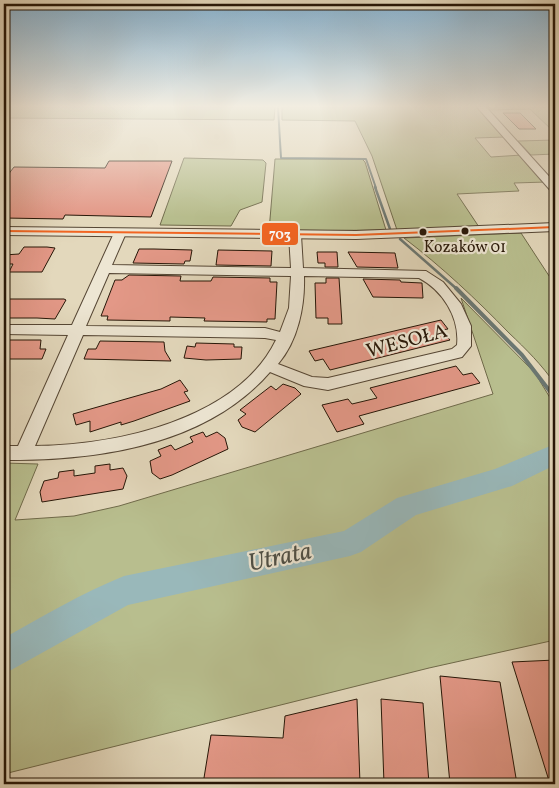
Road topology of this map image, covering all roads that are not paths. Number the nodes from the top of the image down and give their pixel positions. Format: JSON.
{"nodes":[{"id":1,"x":514,"y":144,"type":"edge"},
{"id":2,"x":555,"y":189,"type":"edge"},
{"id":3,"x":555,"y":227,"type":"edge"},
{"id":4,"x":4,"y":231,"type":"edge"},
{"id":5,"x":120,"y":233,"type":"junction"},
{"id":6,"x":295,"y":235,"type":"junction"},
{"id":7,"x":103,"y":268,"type":"junction"},
{"id":8,"x":296,"y":271,"type":"junction"},
{"id":9,"x":4,"y":329,"type":"edge"},
{"id":10,"x":75,"y":331,"type":"junction"},
{"id":11,"x":286,"y":338,"type":"junction"},
{"id":12,"x":269,"y":366,"type":"junction"},
{"id":13,"x":4,"y":453,"type":"edge"},
{"id":14,"x":23,"y":454,"type":"junction"}],
"edges":[{"from":1,"to":2,"type":"street"},
{"from":3,"to":6,"type":"street"},
{"from":4,"to":5,"type":"street"},
{"from":5,"to":6,"type":"street"},
{"from":5,"to":7,"type":"street"},
{"from":6,"to":8,"type":"street"},
{"from":7,"to":8,"type":"street","name":"WESOŁA"},
{"from":7,"to":10,"type":"street"},
{"from":8,"to":11,"type":"street"},
{"from":8,"to":12,"type":"street","name":"WESOŁA"},
{"from":9,"to":10,"type":"street"},
{"from":10,"to":11,"type":"street"},
{"from":10,"to":14,"type":"street"},
{"from":11,"to":12,"type":"street"},
{"from":12,"to":14,"type":"street"},
{"from":13,"to":14,"type":"street"}]}
